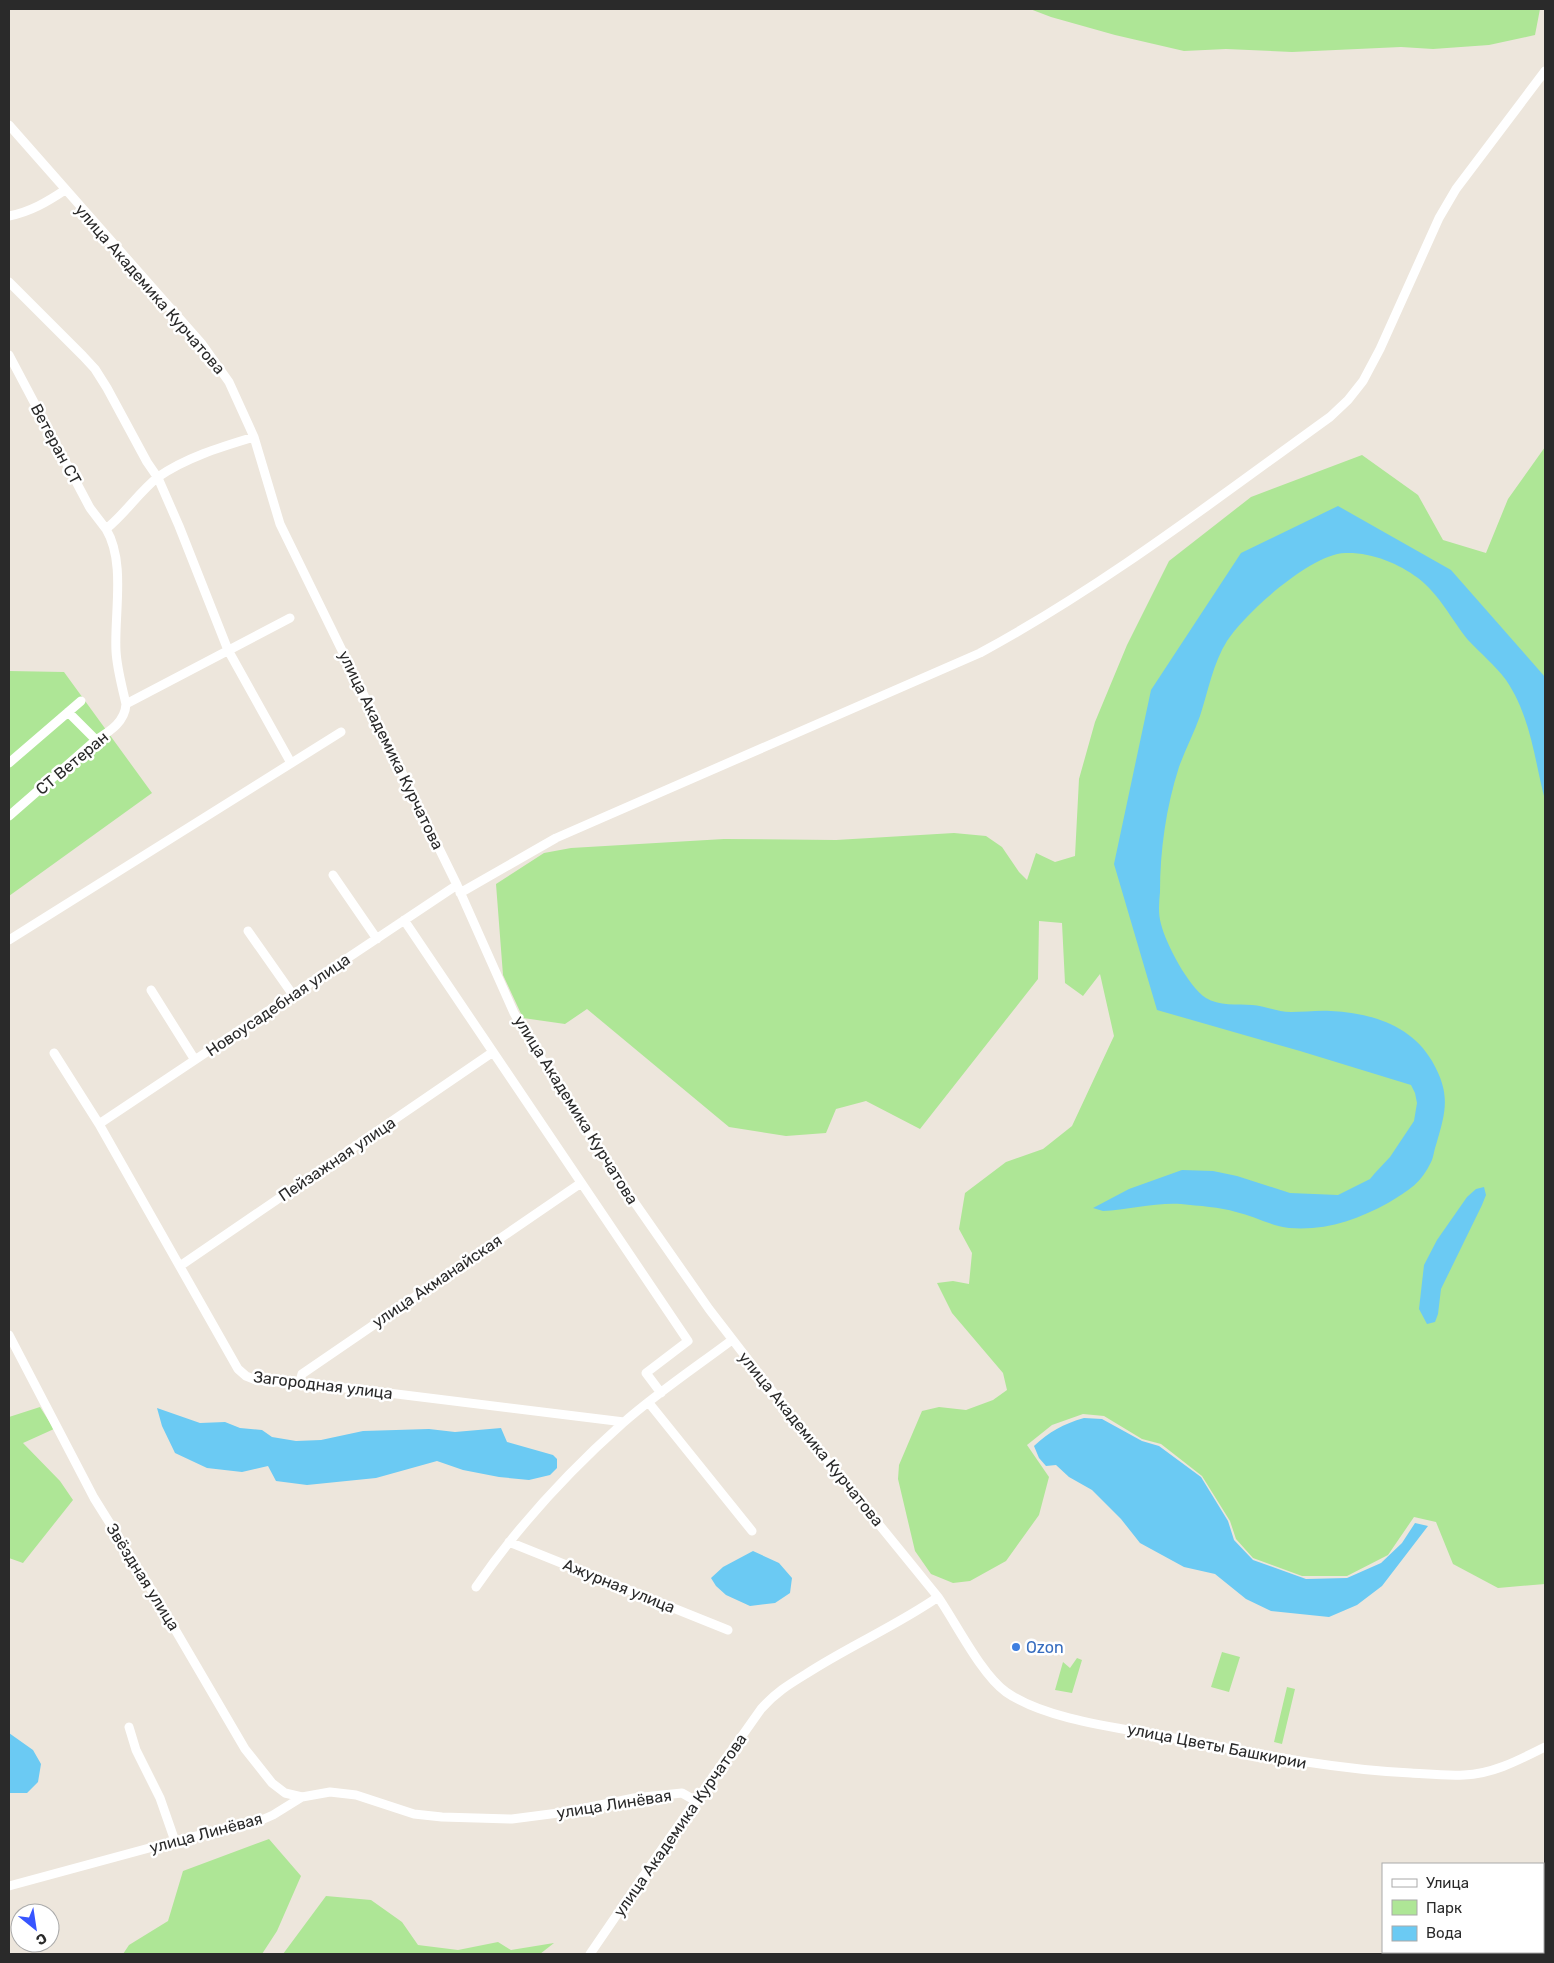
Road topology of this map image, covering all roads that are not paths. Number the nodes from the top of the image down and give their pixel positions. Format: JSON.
{"nodes":[{"id":1,"x":1545,"y":71,"type":"edge"},
{"id":2,"x":9,"y":125,"type":"edge"},
{"id":3,"x":65,"y":190,"type":"junction"},
{"id":4,"x":9,"y":216,"type":"edge"},
{"id":5,"x":9,"y":282,"type":"edge"},
{"id":6,"x":9,"y":356,"type":"edge"},
{"id":7,"x":254,"y":437,"type":"junction"},
{"id":8,"x":158,"y":478,"type":"junction"},
{"id":9,"x":106,"y":529,"type":"junction"},
{"id":10,"x":290,"y":618,"type":"dead end"},
{"id":11,"x":228,"y":650,"type":"junction"},
{"id":12,"x":81,"y":701,"type":"dead end"},
{"id":13,"x":126,"y":704,"type":"junction"},
{"id":14,"x":68,"y":712,"type":"junction"},
{"id":15,"x":341,"y":732,"type":"dead end"},
{"id":16,"x":96,"y":740,"type":"junction"},
{"id":17,"x":9,"y":763,"type":"edge"},
{"id":18,"x":291,"y":763,"type":"junction"},
{"id":19,"x":9,"y":816,"type":"edge"},
{"id":20,"x":333,"y":875,"type":"dead end"},
{"id":21,"x":459,"y":889,"type":"junction"},
{"id":22,"x":404,"y":920,"type":"junction"},
{"id":23,"x":248,"y":931,"type":"dead end"},
{"id":24,"x":377,"y":939,"type":"junction"},
{"id":25,"x":9,"y":940,"type":"edge"},
{"id":26,"x":150,"y":990,"type":"dead end"},
{"id":27,"x":293,"y":995,"type":"junction"},
{"id":28,"x":493,"y":1052,"type":"junction"},
{"id":29,"x":54,"y":1053,"type":"dead end"},
{"id":30,"x":195,"y":1060,"type":"junction"},
{"id":31,"x":99,"y":1124,"type":"junction"},
{"id":32,"x":581,"y":1183,"type":"junction"},
{"id":33,"x":180,"y":1266,"type":"junction"},
{"id":34,"x":9,"y":1335,"type":"edge"},
{"id":35,"x":732,"y":1340,"type":"junction"},
{"id":36,"x":299,"y":1384,"type":"junction"},
{"id":37,"x":661,"y":1394,"type":"junction"},
{"id":38,"x":649,"y":1403,"type":"junction"},
{"id":39,"x":624,"y":1422,"type":"junction"},
{"id":40,"x":752,"y":1531,"type":"dead end"},
{"id":41,"x":509,"y":1542,"type":"junction"},
{"id":42,"x":476,"y":1587,"type":"dead end"},
{"id":43,"x":938,"y":1597,"type":"junction"},
{"id":44,"x":728,"y":1630,"type":"dead end"},
{"id":45,"x":129,"y":1727,"type":"dead end"},
{"id":46,"x":1545,"y":1747,"type":"edge"},
{"id":47,"x":302,"y":1797,"type":"junction"},
{"id":48,"x":696,"y":1801,"type":"junction"},
{"id":49,"x":175,"y":1841,"type":"junction"},
{"id":50,"x":9,"y":1886,"type":"edge"},
{"id":51,"x":590,"y":1954,"type":"edge"}],
"edges":[{"from":1,"to":21,"type":"street","name":"Новоусадебная улица"},
{"from":2,"to":3,"type":"street","name":"улица Академика Курчатова"},
{"from":3,"to":4,"type":"street"},
{"from":3,"to":7,"type":"street","name":"улица Академика Курчатова"},
{"from":5,"to":8,"type":"street"},
{"from":6,"to":9,"type":"street","name":"Ветеран СТ"},
{"from":7,"to":8,"type":"street"},
{"from":7,"to":21,"type":"street","name":"улица Академика Курчатова"},
{"from":8,"to":9,"type":"street"},
{"from":8,"to":11,"type":"street"},
{"from":9,"to":13,"type":"street","name":"Ветеран СТ"},
{"from":10,"to":11,"type":"street"},
{"from":11,"to":13,"type":"street"},
{"from":11,"to":18,"type":"street"},
{"from":12,"to":14,"type":"street"},
{"from":13,"to":16,"type":"street","name":"СТ Ветеран"},
{"from":14,"to":16,"type":"street"},
{"from":14,"to":17,"type":"street"},
{"from":15,"to":18,"type":"street"},
{"from":16,"to":19,"type":"street","name":"СТ Ветеран"},
{"from":18,"to":25,"type":"street"},
{"from":20,"to":24,"type":"street"},
{"from":21,"to":22,"type":"street","name":"Новоусадебная улица"},
{"from":21,"to":35,"type":"street","name":"улица Академика Курчатова"},
{"from":22,"to":24,"type":"street","name":"Новоусадебная улица"},
{"from":22,"to":28,"type":"street"},
{"from":23,"to":27,"type":"street"},
{"from":24,"to":27,"type":"street","name":"Новоусадебная улица"},
{"from":26,"to":30,"type":"street"},
{"from":27,"to":30,"type":"street","name":"Новоусадебная улица"},
{"from":28,"to":32,"type":"street"},
{"from":28,"to":33,"type":"street","name":"Пейзажная улица"},
{"from":29,"to":31,"type":"street","name":"Загородная улица"},
{"from":30,"to":31,"type":"street","name":"Новоусадебная улица"},
{"from":31,"to":33,"type":"street","name":"Загородная улица"},
{"from":32,"to":36,"type":"street","name":"улица Акманайская"},
{"from":32,"to":37,"type":"street"},
{"from":33,"to":36,"type":"street","name":"Загородная улица"},
{"from":34,"to":47,"type":"street","name":"Звёздная улица"},
{"from":35,"to":37,"type":"street"},
{"from":35,"to":43,"type":"street","name":"улица Академика Курчатова"},
{"from":36,"to":39,"type":"street","name":"Загородная улица"},
{"from":37,"to":38,"type":"street"},
{"from":38,"to":39,"type":"street"},
{"from":38,"to":40,"type":"street"},
{"from":39,"to":41,"type":"street"},
{"from":41,"to":42,"type":"street"},
{"from":41,"to":44,"type":"street","name":"Ажурная улица"},
{"from":43,"to":46,"type":"street","name":"улица Цветы Башкирии"},
{"from":43,"to":48,"type":"street","name":"улица Академика Курчатова"},
{"from":45,"to":49,"type":"street"},
{"from":47,"to":48,"type":"street","name":"улица Линёвая"},
{"from":47,"to":49,"type":"street","name":"улица Линёвая"},
{"from":48,"to":51,"type":"street","name":"улица Академика Курчатова"},
{"from":49,"to":50,"type":"street","name":"улица Линёвая"}]}
